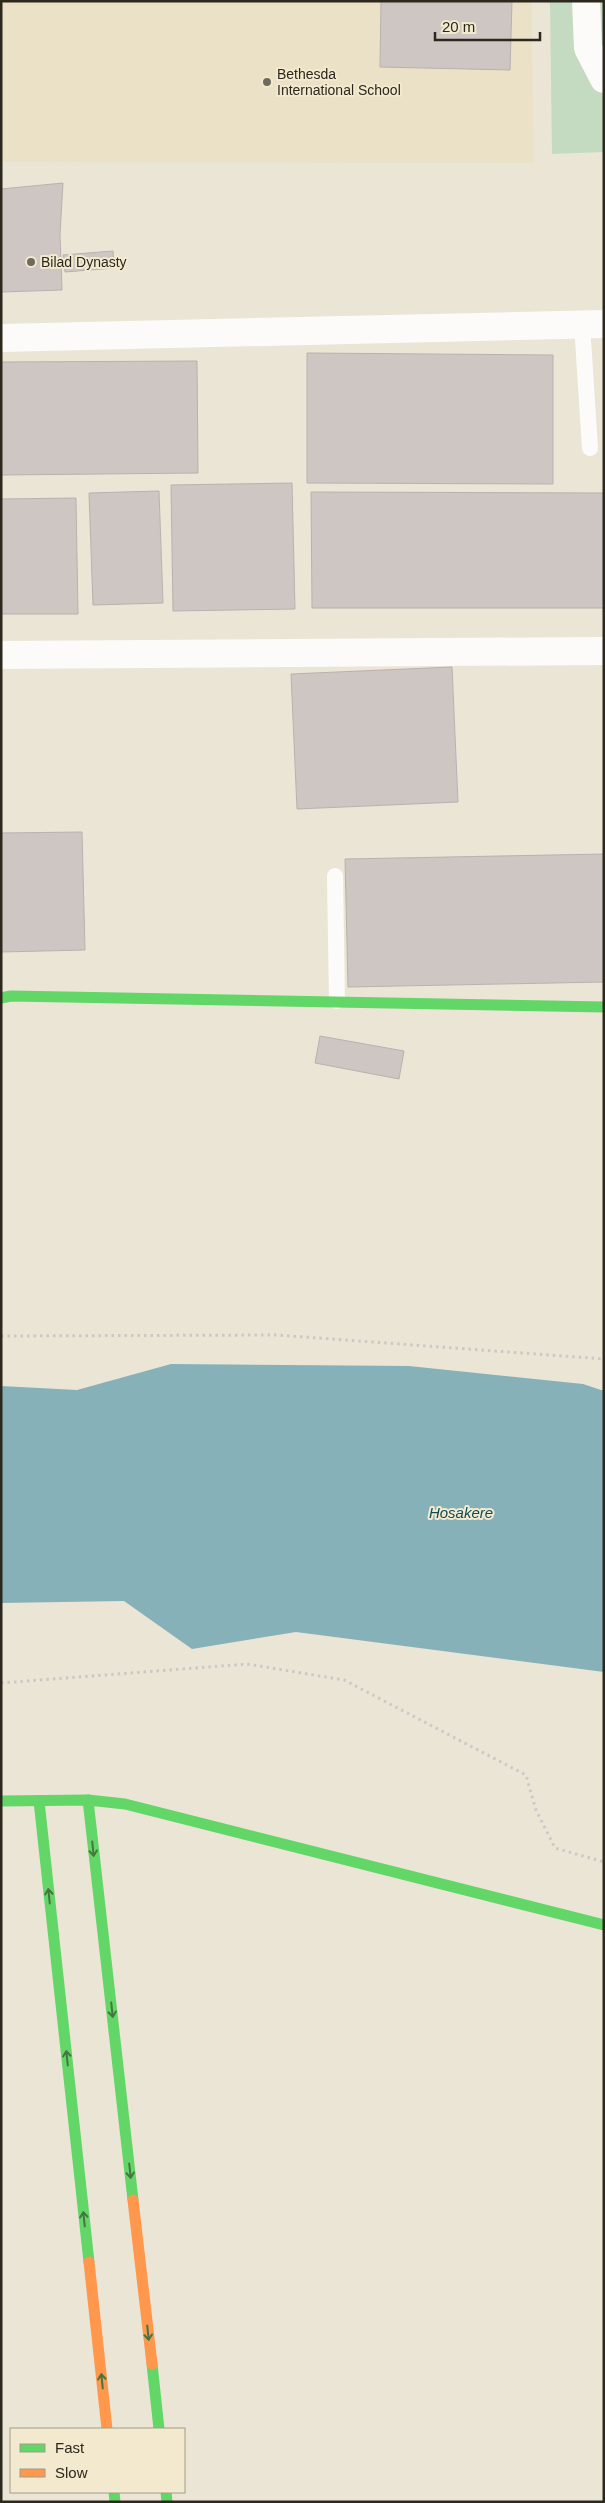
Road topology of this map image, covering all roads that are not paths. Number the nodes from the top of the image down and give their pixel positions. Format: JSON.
{"nodes":[{"id":1,"x":586,"y":1,"type":"edge"},
{"id":2,"x":604,"y":79,"type":"edge"},
{"id":3,"x":593,"y":324,"type":"edge"},
{"id":4,"x":1,"y":338,"type":"edge"},
{"id":5,"x":590,"y":448,"type":"dead end"},
{"id":6,"x":604,"y":651,"type":"edge"},
{"id":7,"x":1,"y":655,"type":"edge"},
{"id":8,"x":335,"y":876,"type":"dead end"},
{"id":9,"x":1,"y":998,"type":"edge"},
{"id":10,"x":337,"y":1002,"type":"junction"},
{"id":11,"x":604,"y":1006,"type":"edge"},
{"id":12,"x":88,"y":1800,"type":"junction"},
{"id":13,"x":1,"y":1801,"type":"edge"},
{"id":14,"x":39,"y":1801,"type":"junction"},
{"id":15,"x":604,"y":1924,"type":"edge"},
{"id":16,"x":107,"y":2428,"type":"edge"},
{"id":17,"x":159,"y":2428,"type":"edge"}],
"edges":[{"from":1,"to":2,"type":"street"},
{"from":3,"to":4,"type":"street"},
{"from":3,"to":5,"type":"lane"},
{"from":6,"to":7,"type":"street"},
{"from":8,"to":10,"type":"lane"},
{"from":9,"to":10,"type":"street"},
{"from":10,"to":11,"type":"street"},
{"from":12,"to":14,"type":"street"},
{"from":12,"to":15,"type":"street"},
{"from":12,"to":17,"type":"street","one_way":true},
{"from":13,"to":14,"type":"street"},
{"from":16,"to":14,"type":"street","one_way":true}]}
